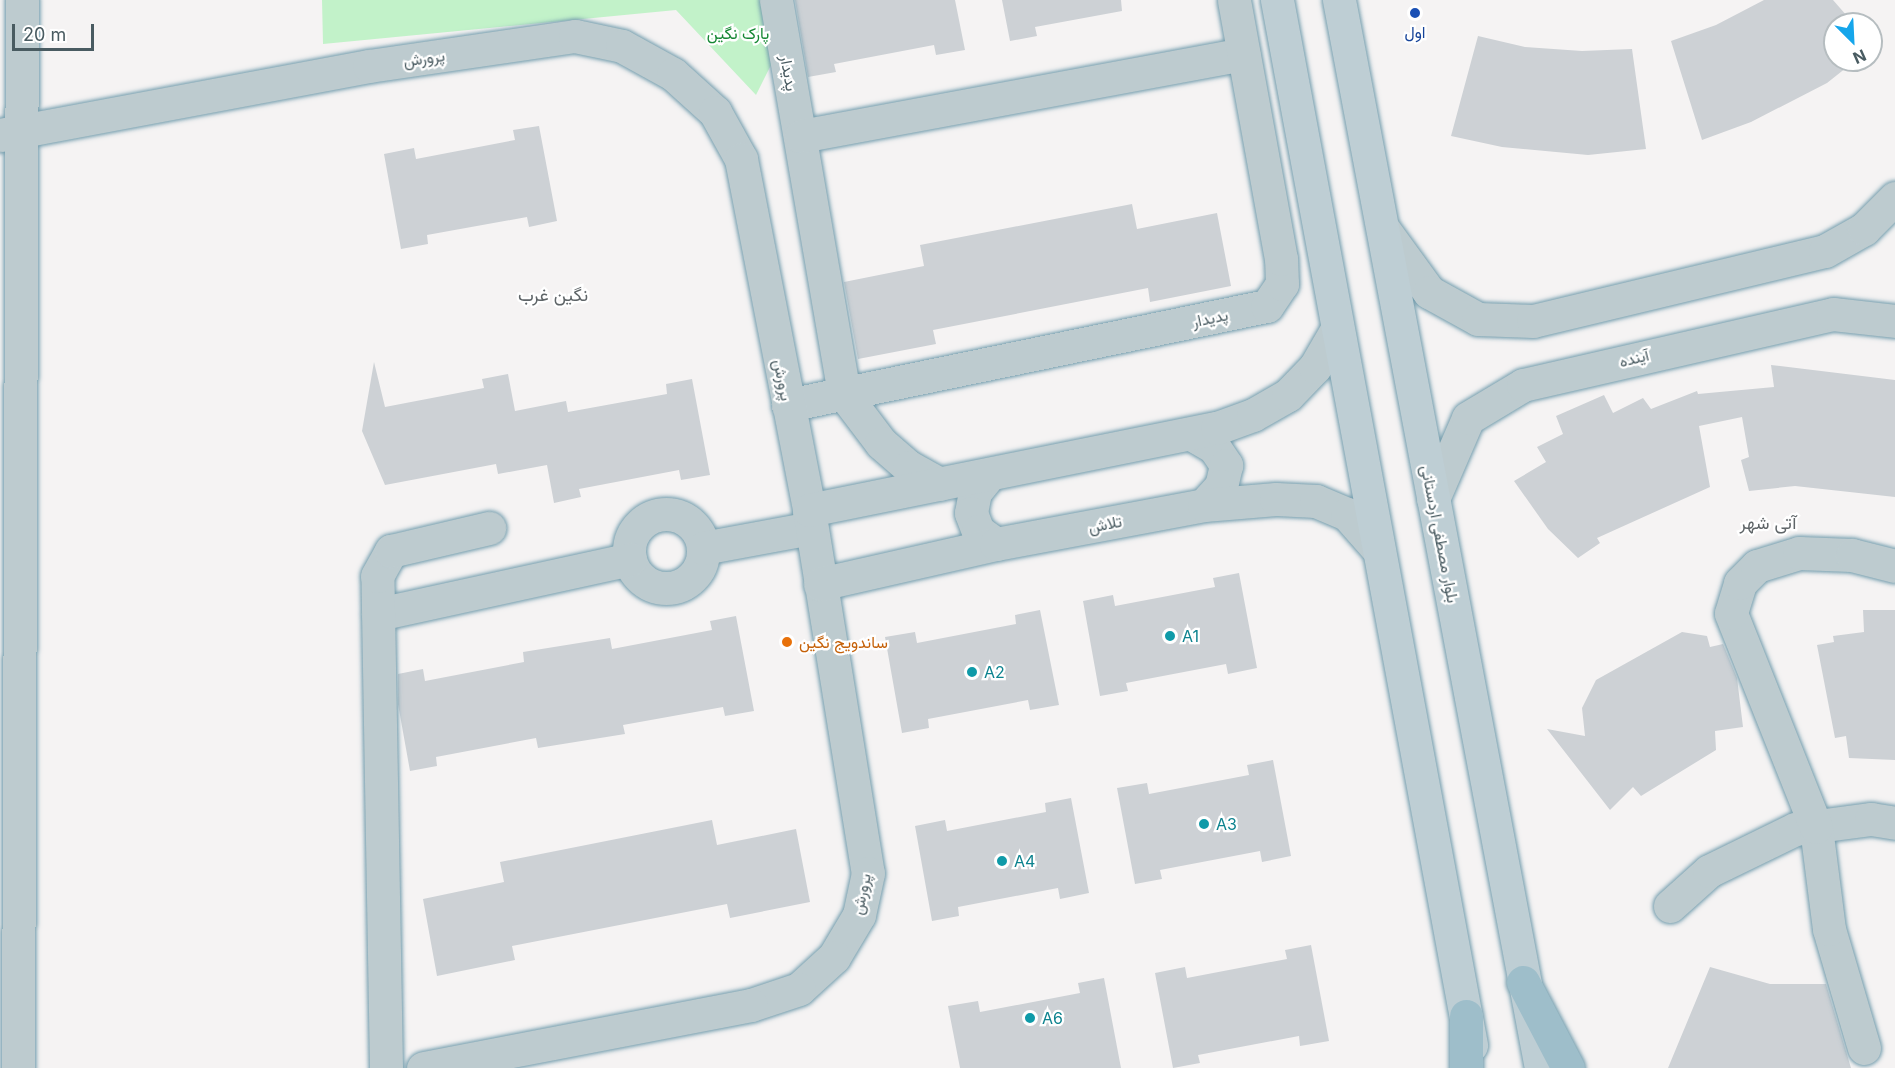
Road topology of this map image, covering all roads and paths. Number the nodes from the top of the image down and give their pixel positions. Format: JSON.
{"nodes":[{"id":1,"x":22,"y":0,"type":"edge"},
{"id":2,"x":776,"y":0,"type":"edge"},
{"id":3,"x":1234,"y":0,"type":"edge"},
{"id":4,"x":1277,"y":0,"type":"edge"},
{"id":5,"x":1339,"y":0,"type":"edge"},
{"id":6,"x":1244,"y":54,"type":"junction"},
{"id":7,"x":12,"y":134,"type":"edge"},
{"id":8,"x":801,"y":136,"type":"junction"},
{"id":9,"x":1895,"y":198,"type":"edge"},
{"id":10,"x":1384,"y":230,"type":"junction"},
{"id":11,"x":1895,"y":321,"type":"edge"},
{"id":12,"x":1337,"y":329,"type":"junction"},
{"id":13,"x":844,"y":394,"type":"junction"},
{"id":14,"x":788,"y":405,"type":"junction"},
{"id":15,"x":1193,"y":435,"type":"junction"},
{"id":16,"x":988,"y":476,"type":"junction"},
{"id":17,"x":940,"y":484,"type":"junction"},
{"id":18,"x":1433,"y":499,"type":"junction"},
{"id":19,"x":1204,"y":505,"type":"junction"},
{"id":20,"x":810,"y":519,"type":"junction"},
{"id":21,"x":489,"y":528,"type":"dead end"},
{"id":22,"x":996,"y":544,"type":"junction"},
{"id":23,"x":1376,"y":547,"type":"junction"},
{"id":24,"x":703,"y":548,"type":"junction"},
{"id":25,"x":630,"y":559,"type":"junction"},
{"id":26,"x":1895,"y":566,"type":"edge"},
{"id":27,"x":820,"y":584,"type":"junction"},
{"id":28,"x":378,"y":614,"type":"junction"},
{"id":29,"x":1895,"y":823,"type":"edge"},
{"id":30,"x":1816,"y":827,"type":"junction"},
{"id":31,"x":1670,"y":906,"type":"dead end"},
{"id":32,"x":1523,"y":982,"type":"junction"},
{"id":33,"x":1466,"y":1016,"type":"junction"},
{"id":34,"x":1864,"y":1048,"type":"dead end"},
{"id":35,"x":18,"y":1068,"type":"edge"},
{"id":36,"x":386,"y":1068,"type":"edge"},
{"id":37,"x":423,"y":1068,"type":"edge"},
{"id":38,"x":1466,"y":1068,"type":"edge"},
{"id":39,"x":1475,"y":1068,"type":"edge"},
{"id":40,"x":1540,"y":1068,"type":"edge"},
{"id":41,"x":1568,"y":1068,"type":"edge"}],
"edges":[{"from":1,"to":7,"type":"street"},
{"from":2,"to":8,"type":"street","name":"پدیدار"},
{"from":3,"to":6,"type":"street","name":"پدیدار"},
{"from":4,"to":12,"type":"main road"},
{"from":5,"to":10,"type":"main road","name":"بلوار مصطفی اردستانی"},
{"from":6,"to":8,"type":"street"},
{"from":6,"to":13,"type":"street","name":"پدیدار"},
{"from":7,"to":14,"type":"street","name":"پرورش"},
{"from":7,"to":35,"type":"street"},
{"from":8,"to":13,"type":"street","name":"پدیدار"},
{"from":9,"to":10,"type":"street"},
{"from":10,"to":18,"type":"main road","name":"بلوار مصطفی اردستانی"},
{"from":11,"to":18,"type":"street","name":"آینده"},
{"from":12,"to":15,"type":"street"},
{"from":12,"to":23,"type":"main road"},
{"from":13,"to":14,"type":"street"},
{"from":13,"to":17,"type":"street","name":"پدیدار"},
{"from":14,"to":20,"type":"street","name":"پرورش"},
{"from":15,"to":16,"type":"street"},
{"from":15,"to":19,"type":"street"},
{"from":16,"to":17,"type":"street"},
{"from":16,"to":22,"type":"street"},
{"from":17,"to":20,"type":"street"},
{"from":18,"to":32,"type":"main road","name":"بلوار مصطفی اردستانی"},
{"from":19,"to":22,"type":"street","name":"تلاش"},
{"from":19,"to":23,"type":"street","name":"تلاش"},
{"from":20,"to":24,"type":"street"},
{"from":20,"to":27,"type":"street","name":"پرورش"},
{"from":21,"to":28,"type":"street"},
{"from":22,"to":27,"type":"street","name":"تلاش"},
{"from":23,"to":33,"type":"main road"},
{"from":24,"to":25,"type":"street"},
{"from":24,"to":25,"type":"street"},
{"from":25,"to":28,"type":"street"},
{"from":26,"to":30,"type":"street"},
{"from":27,"to":37,"type":"street","name":"پرورش"},
{"from":28,"to":36,"type":"street"},
{"from":29,"to":30,"type":"street"},
{"from":30,"to":31,"type":"street"},
{"from":30,"to":34,"type":"street"},
{"from":32,"to":40,"type":"main road","name":"بلوار مصطفی اردستانی"},
{"from":32,"to":41,"type":"highway"},
{"from":33,"to":38,"type":"highway"},
{"from":33,"to":39,"type":"main road"}]}
